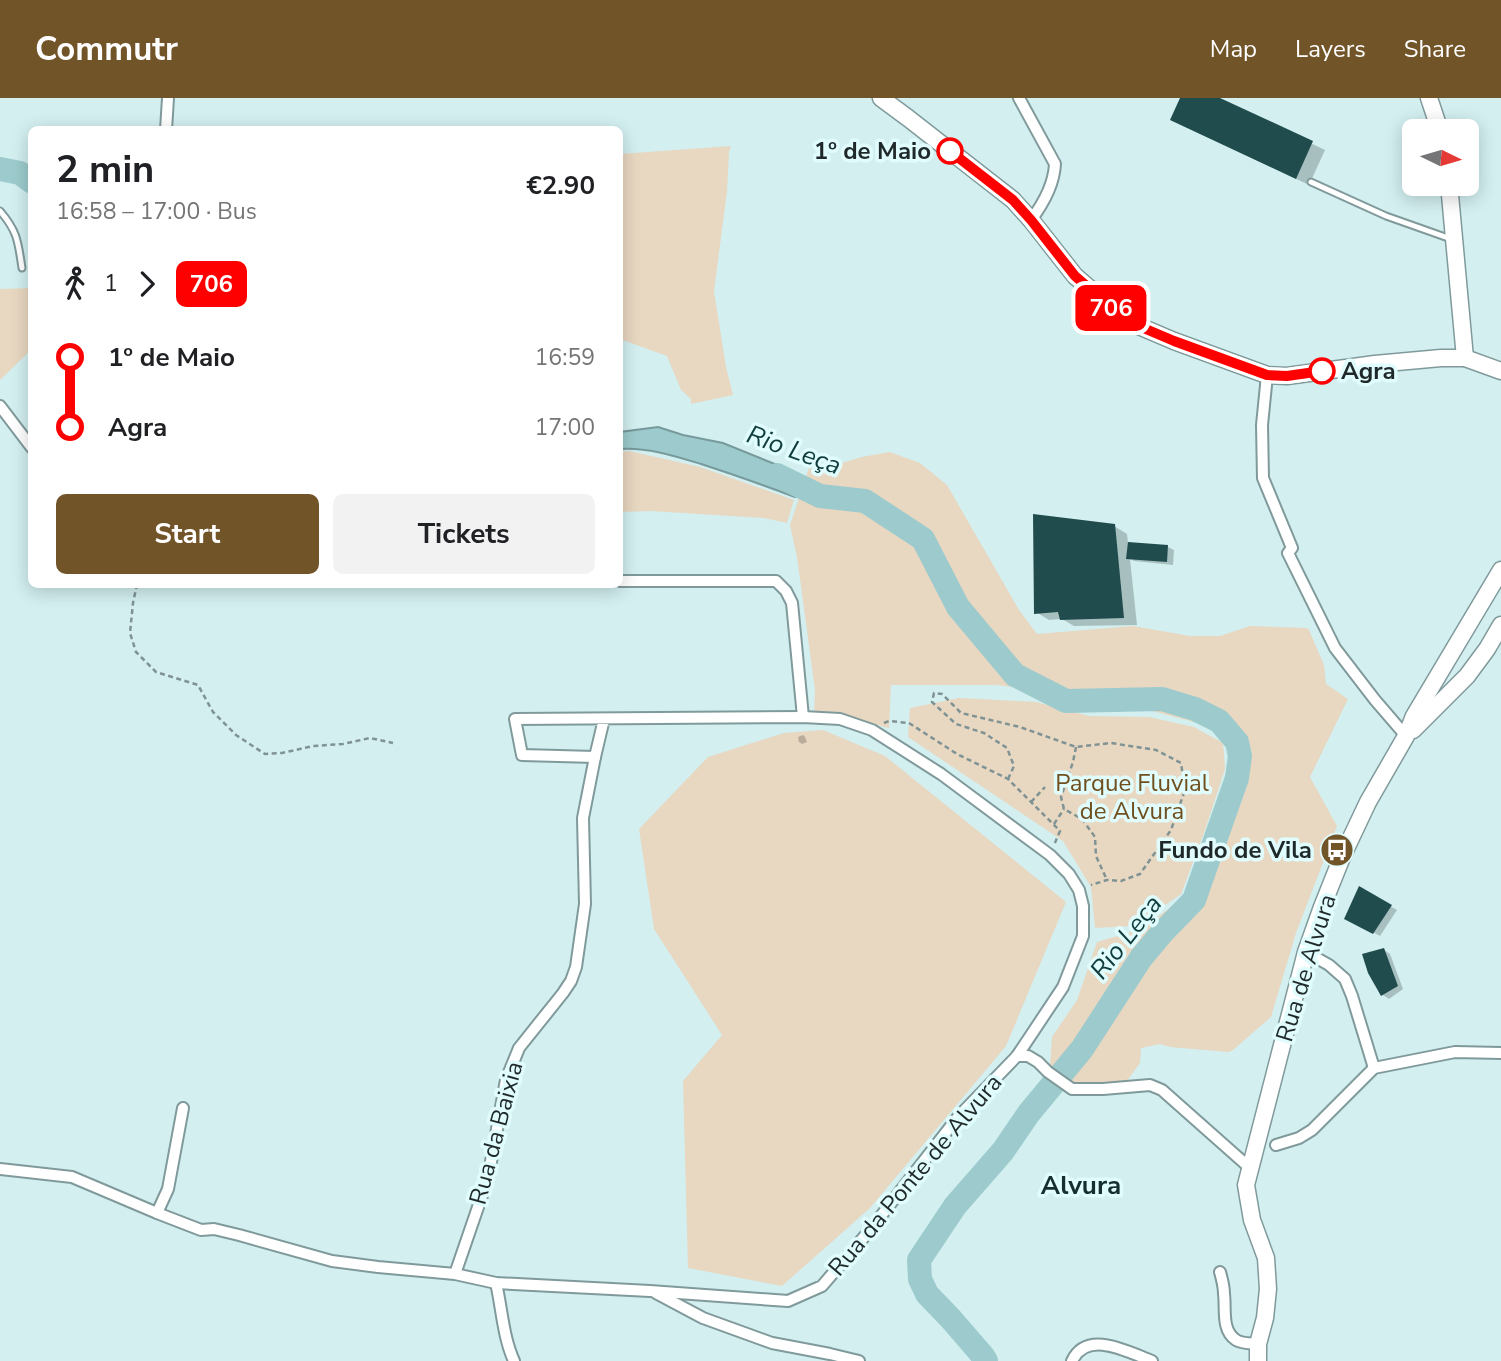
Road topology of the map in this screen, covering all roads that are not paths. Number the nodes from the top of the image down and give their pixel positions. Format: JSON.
{"nodes":[{"id":1,"x":168,"y":98,"type":"edge"},
{"id":2,"x":880,"y":98,"type":"edge"},
{"id":3,"x":1019,"y":98,"type":"edge"},
{"id":4,"x":1429,"y":98,"type":"edge"},
{"id":5,"x":1436,"y":119,"type":"edge"},
{"id":6,"x":166,"y":126,"type":"edge"},
{"id":7,"x":1311,"y":182,"type":"dead end"},
{"id":8,"x":1450,"y":196,"type":"edge"},
{"id":9,"x":0,"y":211,"type":"edge"},
{"id":10,"x":1031,"y":220,"type":"junction"},
{"id":11,"x":1454,"y":240,"type":"junction"},
{"id":12,"x":22,"y":268,"type":"dead end"},
{"id":13,"x":1465,"y":358,"type":"junction"},
{"id":14,"x":1501,"y":372,"type":"edge"},
{"id":15,"x":1267,"y":375,"type":"junction"},
{"id":16,"x":0,"y":406,"type":"edge"},
{"id":17,"x":28,"y":442,"type":"edge"},
{"id":18,"x":1501,"y":570,"type":"edge"},
{"id":19,"x":623,"y":581,"type":"edge"},
{"id":20,"x":1501,"y":625,"type":"edge"},
{"id":21,"x":803,"y":717,"type":"junction"},
{"id":22,"x":604,"y":719,"type":"junction"},
{"id":23,"x":1406,"y":736,"type":"junction"},
{"id":24,"x":595,"y":757,"type":"junction"},
{"id":25,"x":1306,"y":952,"type":"junction"},
{"id":26,"x":1501,"y":1053,"type":"edge"},
{"id":27,"x":1017,"y":1056,"type":"junction"},
{"id":28,"x":1374,"y":1068,"type":"junction"},
{"id":29,"x":183,"y":1108,"type":"dead end"},
{"id":30,"x":1276,"y":1145,"type":"dead end"},
{"id":31,"x":1250,"y":1168,"type":"junction"},
{"id":32,"x":0,"y":1169,"type":"edge"},
{"id":33,"x":157,"y":1213,"type":"junction"},
{"id":34,"x":1220,"y":1272,"type":"dead end"},
{"id":35,"x":455,"y":1274,"type":"junction"},
{"id":36,"x":496,"y":1283,"type":"junction"},
{"id":37,"x":650,"y":1291,"type":"junction"},
{"id":38,"x":1258,"y":1344,"type":"junction"},
{"id":39,"x":514,"y":1361,"type":"edge"},
{"id":40,"x":859,"y":1361,"type":"edge"},
{"id":41,"x":1072,"y":1361,"type":"edge"},
{"id":42,"x":1152,"y":1361,"type":"edge"},
{"id":43,"x":1258,"y":1361,"type":"edge"}],
"edges":[{"from":1,"to":6,"type":"street"},
{"from":2,"to":10,"type":"street"},
{"from":3,"to":10,"type":"street"},
{"from":4,"to":5,"type":"street"},
{"from":7,"to":11,"type":"lane"},
{"from":8,"to":11,"type":"street"},
{"from":9,"to":12,"type":"lane"},
{"from":10,"to":15,"type":"street"},
{"from":11,"to":13,"type":"street"},
{"from":13,"to":14,"type":"street"},
{"from":13,"to":15,"type":"street"},
{"from":15,"to":23,"type":"street"},
{"from":16,"to":17,"type":"street"},
{"from":18,"to":23,"type":"street"},
{"from":19,"to":21,"type":"street"},
{"from":20,"to":23,"type":"street"},
{"from":21,"to":22,"type":"street"},
{"from":21,"to":27,"type":"street"},
{"from":22,"to":24,"type":"street","name":"Rua da Baixia"},
{"from":22,"to":24,"type":"street"},
{"from":23,"to":25,"type":"street","name":"Rua de Alvura"},
{"from":24,"to":35,"type":"street","name":"Rua da Baixia"},
{"from":25,"to":28,"type":"street"},
{"from":25,"to":31,"type":"street","name":"Rua de Alvura"},
{"from":26,"to":28,"type":"street"},
{"from":27,"to":31,"type":"street","name":"Rua da Ponte de Alvura"},
{"from":27,"to":37,"type":"street","name":"Rua da Ponte de Alvura"},
{"from":28,"to":30,"type":"street"},
{"from":29,"to":33,"type":"street"},
{"from":31,"to":38,"type":"street","name":"Rua de Alvura"},
{"from":32,"to":33,"type":"street","name":"Rua da Ponte de Alvura"},
{"from":33,"to":35,"type":"street","name":"Rua da Ponte de Alvura"},
{"from":34,"to":38,"type":"street"},
{"from":35,"to":36,"type":"street","name":"Rua da Ponte de Alvura"},
{"from":36,"to":37,"type":"street","name":"Rua da Ponte de Alvura"},
{"from":36,"to":39,"type":"street"},
{"from":37,"to":40,"type":"street"},
{"from":38,"to":43,"type":"street","name":"Rua de Alvura"},
{"from":41,"to":42,"type":"street"}]}
